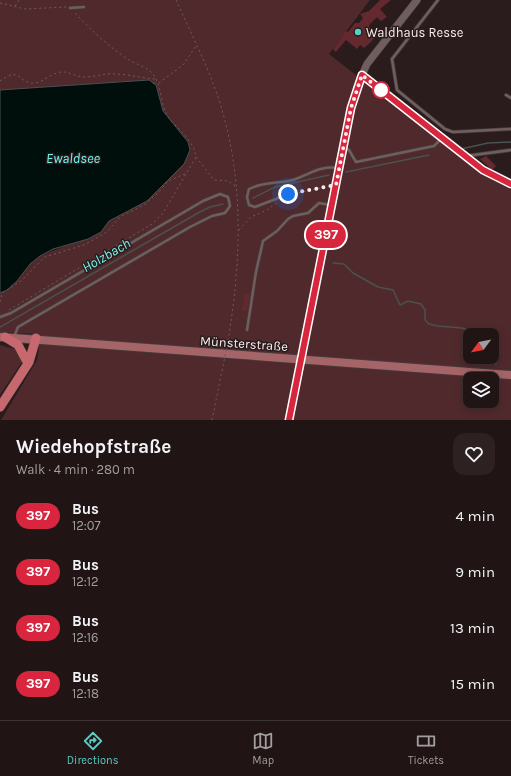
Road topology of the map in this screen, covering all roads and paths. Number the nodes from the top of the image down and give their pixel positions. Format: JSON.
{"nodes":[{"id":1,"x":19,"y":0,"type":"edge"},
{"id":2,"x":176,"y":0,"type":"edge"},
{"id":3,"x":417,"y":0,"type":"edge"},
{"id":4,"x":438,"y":0,"type":"edge"},
{"id":5,"x":0,"y":3,"type":"edge"},
{"id":6,"x":15,"y":7,"type":"junction"},
{"id":7,"x":84,"y":7,"type":"dead end"},
{"id":8,"x":70,"y":8,"type":"junction"},
{"id":9,"x":196,"y":45,"type":"junction"},
{"id":10,"x":362,"y":75,"type":"junction"},
{"id":11,"x":155,"y":79,"type":"junction"},
{"id":12,"x":0,"y":81,"type":"edge"},
{"id":13,"x":157,"y":82,"type":"junction"},
{"id":14,"x":153,"y":84,"type":"dead end"},
{"id":15,"x":506,"y":95,"type":"dead end"},
{"id":16,"x":511,"y":98,"type":"edge"},
{"id":17,"x":511,"y":129,"type":"edge"},
{"id":18,"x":442,"y":138,"type":"junction"},
{"id":19,"x":343,"y":148,"type":"junction"},
{"id":20,"x":511,"y":150,"type":"edge"},
{"id":21,"x":465,"y":156,"type":"junction"},
{"id":22,"x":196,"y":157,"type":"junction"},
{"id":23,"x":339,"y":168,"type":"junction"},
{"id":24,"x":188,"y":172,"type":"junction"},
{"id":25,"x":511,"y":184,"type":"edge"},
{"id":26,"x":336,"y":185,"type":"junction"},
{"id":27,"x":236,"y":186,"type":"junction"},
{"id":28,"x":281,"y":197,"type":"junction"},
{"id":29,"x":332,"y":206,"type":"junction"},
{"id":30,"x":239,"y":230,"type":"junction"},
{"id":31,"x":0,"y":302,"type":"edge"},
{"id":32,"x":6,"y":311,"type":"dead end"},
{"id":33,"x":0,"y":317,"type":"edge"},
{"id":34,"x":247,"y":330,"type":"dead end"},
{"id":35,"x":6,"y":337,"type":"edge"},
{"id":36,"x":33,"y":338,"type":"junction"},
{"id":37,"x":301,"y":359,"type":"junction"},
{"id":38,"x":26,"y":360,"type":"junction"},
{"id":39,"x":511,"y":375,"type":"edge"},
{"id":40,"x":19,"y":377,"type":"junction"},
{"id":41,"x":0,"y":407,"type":"edge"},
{"id":42,"x":212,"y":420,"type":"edge"},
{"id":43,"x":289,"y":420,"type":"edge"}],
"edges":[{"from":1,"to":6,"type":"path"},
{"from":2,"to":9,"type":"path"},
{"from":3,"to":10,"type":"main road"},
{"from":4,"to":17,"type":"lane"},
{"from":5,"to":6,"type":"path"},
{"from":6,"to":8,"type":"path"},
{"from":7,"to":8,"type":"lane"},
{"from":8,"to":11,"type":"path"},
{"from":9,"to":13,"type":"path"},
{"from":9,"to":27,"type":"path"},
{"from":10,"to":18,"type":"street"},
{"from":10,"to":19,"type":"main road"},
{"from":11,"to":12,"type":"path"},
{"from":11,"to":13,"type":"path"},
{"from":13,"to":14,"type":"path"},
{"from":13,"to":22,"type":"path"},
{"from":15,"to":16,"type":"lane"},
{"from":18,"to":19,"type":"lane"},
{"from":18,"to":21,"type":"street"},
{"from":19,"to":23,"type":"main road"},
{"from":20,"to":21,"type":"lane"},
{"from":21,"to":25,"type":"street"},
{"from":22,"to":24,"type":"path"},
{"from":22,"to":27,"type":"path"},
{"from":23,"to":26,"type":"main road"},
{"from":23,"to":28,"type":"lane"},
{"from":24,"to":31,"type":"path"},
{"from":24,"to":32,"type":"path"},
{"from":26,"to":28,"type":"path"},
{"from":26,"to":29,"type":"main road"},
{"from":27,"to":30,"type":"path"},
{"from":28,"to":30,"type":"path"},
{"from":29,"to":34,"type":"lane"},
{"from":29,"to":37,"type":"main road"},
{"from":30,"to":42,"type":"path","bridge":true},
{"from":33,"to":35,"type":"lane"},
{"from":35,"to":36,"type":"main road","name":"Münsterstraße"},
{"from":35,"to":38,"type":"highway"},
{"from":36,"to":37,"type":"main road","name":"Münsterstraße"},
{"from":36,"to":38,"type":"highway"},
{"from":36,"to":40,"type":"highway"},
{"from":37,"to":39,"type":"main road","name":"Münsterstraße"},
{"from":37,"to":43,"type":"main road"},
{"from":38,"to":40,"type":"highway"},
{"from":40,"to":41,"type":"highway"}]}
